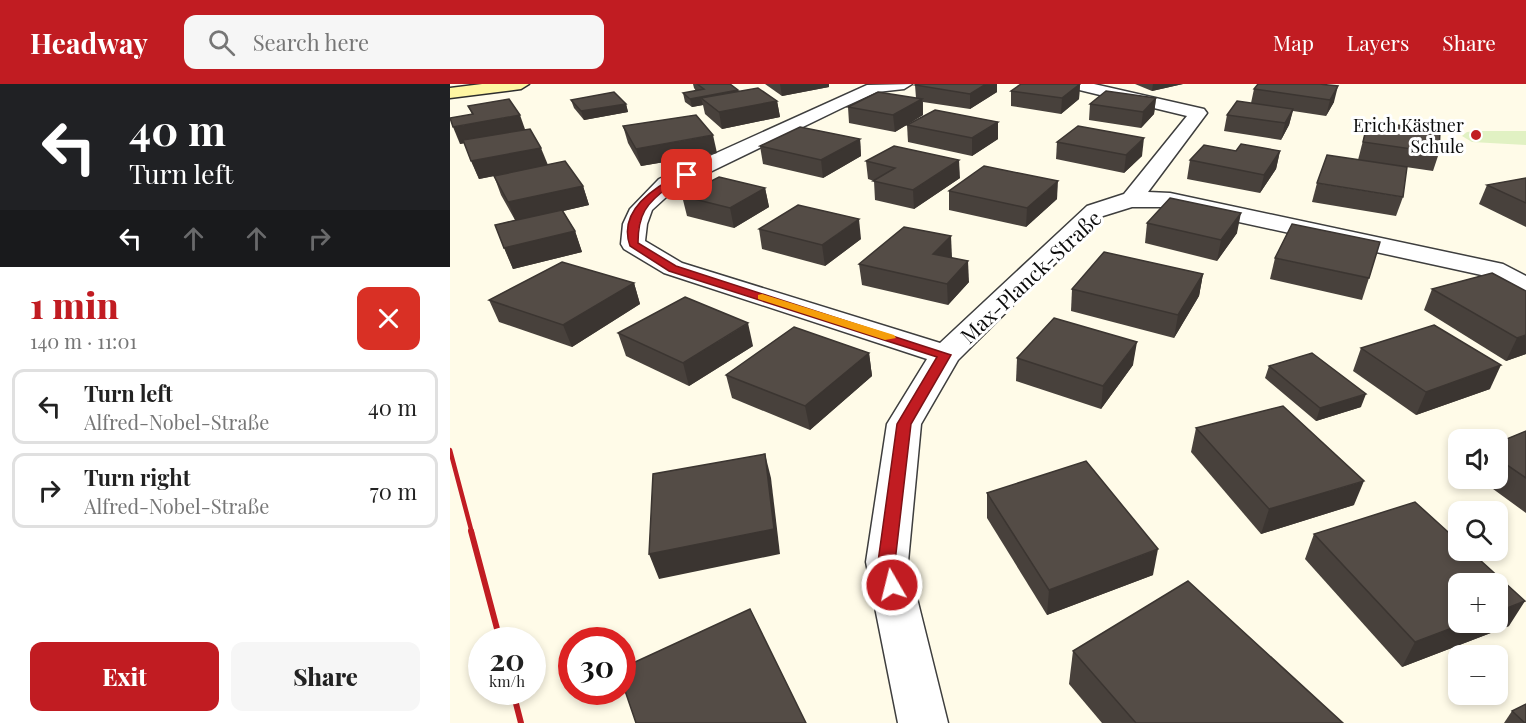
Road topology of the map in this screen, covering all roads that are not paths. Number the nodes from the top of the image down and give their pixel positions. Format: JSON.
{"nodes":[{"id":1,"x":521,"y":84,"type":"edge"},
{"id":2,"x":904,"y":84,"type":"edge"},
{"id":3,"x":1073,"y":84,"type":"edge"},
{"id":4,"x":450,"y":93,"type":"edge"},
{"id":5,"x":1133,"y":198,"type":"junction"},
{"id":6,"x":1526,"y":286,"type":"edge"},
{"id":7,"x":945,"y":355,"type":"junction"},
{"id":8,"x":923,"y":723,"type":"edge"}],
"edges":[{"from":1,"to":4,"type":"main road"},
{"from":2,"to":7,"type":"street"},
{"from":3,"to":5,"type":"street"},
{"from":5,"to":6,"type":"street","name":"Max-Planck-Straße"},
{"from":5,"to":7,"type":"street","name":"Max-Planck-Straße"},
{"from":7,"to":8,"type":"street","name":"Max-Planck-Straße"}]}
